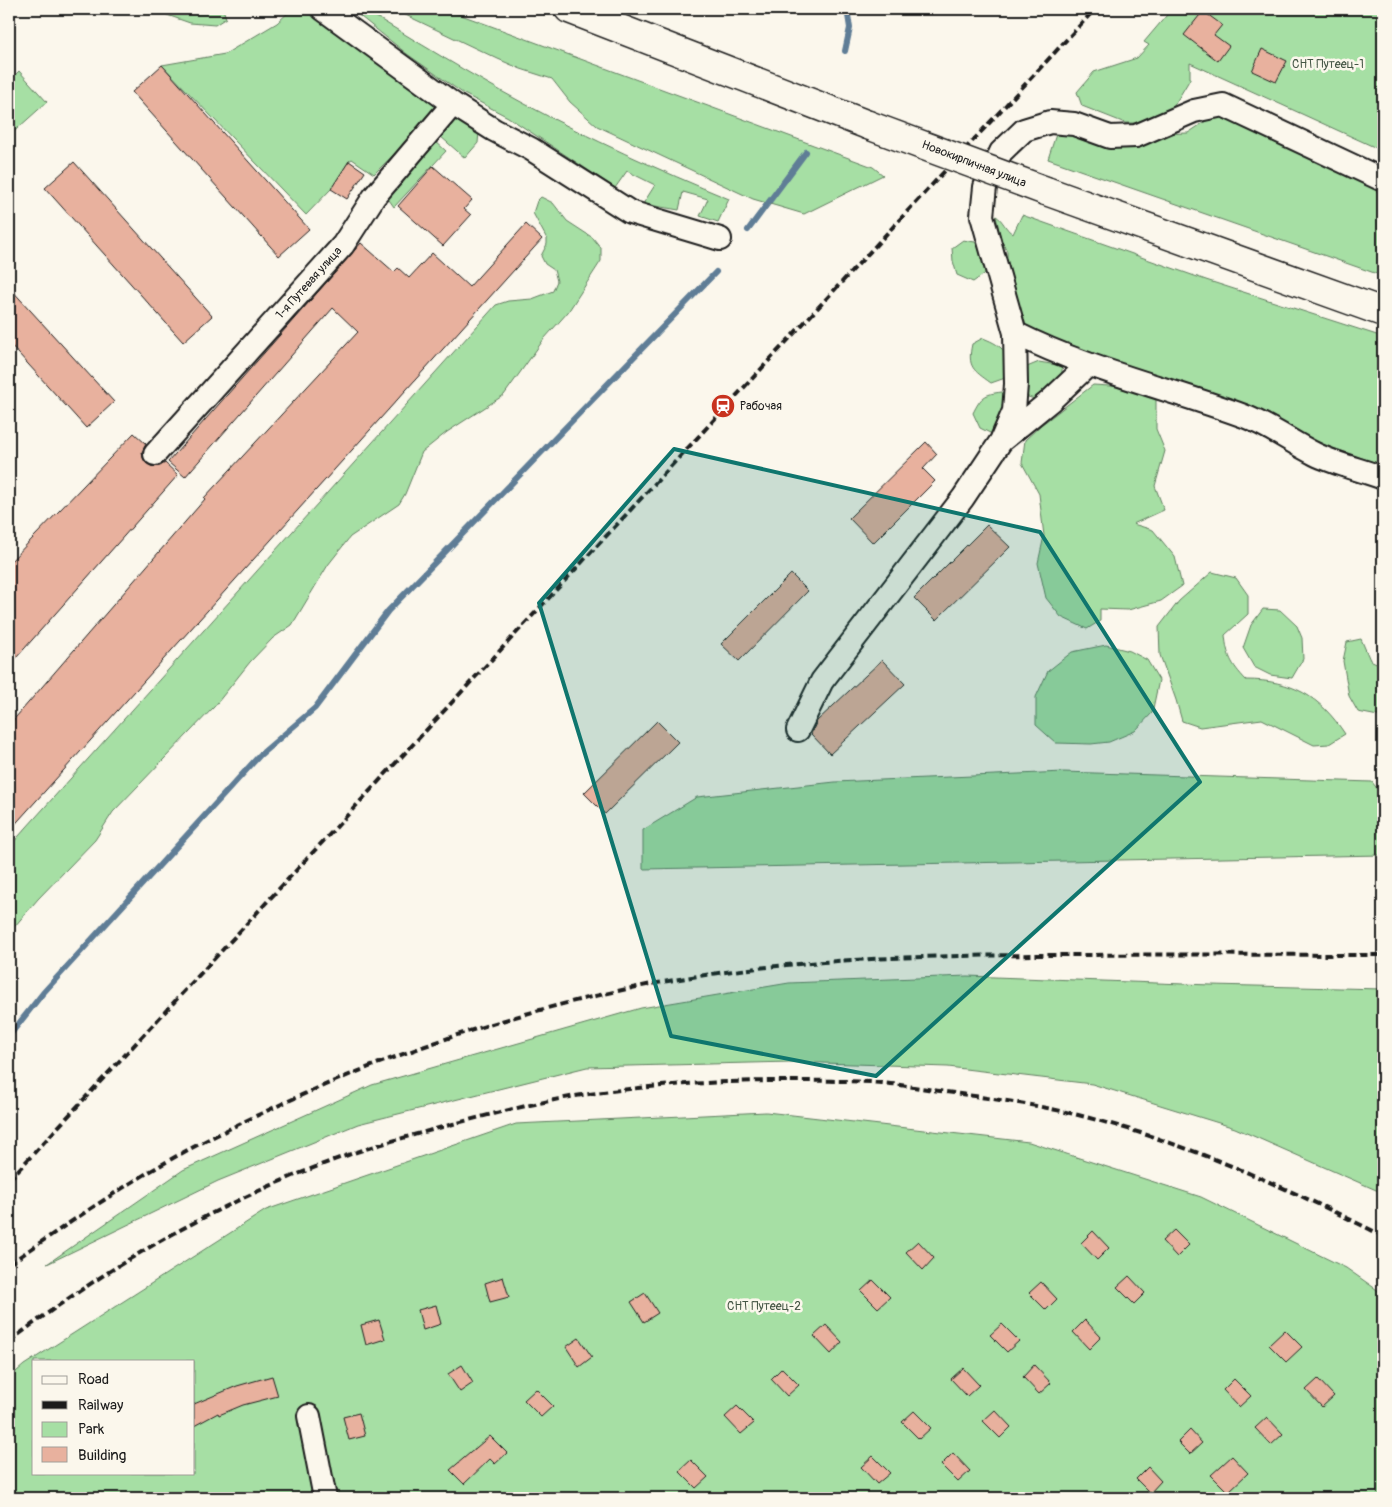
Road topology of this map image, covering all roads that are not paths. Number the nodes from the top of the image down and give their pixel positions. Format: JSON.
{"nodes":[{"id":1,"x":323,"y":9,"type":"edge"},
{"id":2,"x":569,"y":9,"type":"edge"},
{"id":3,"x":452,"y":104,"type":"junction"},
{"id":4,"x":1383,"y":180,"type":"edge"},
{"id":5,"x":720,"y":239,"type":"dead end"},
{"id":6,"x":1383,"y":312,"type":"edge"},
{"id":7,"x":1015,"y":333,"type":"junction"},
{"id":8,"x":1088,"y":365,"type":"junction"},
{"id":9,"x":1001,"y":441,"type":"junction"},
{"id":10,"x":155,"y":454,"type":"dead end"},
{"id":11,"x":1383,"y":478,"type":"edge"},
{"id":12,"x":798,"y":730,"type":"dead end"},
{"id":13,"x":309,"y":1416,"type":"dead end"},
{"id":14,"x":325,"y":1498,"type":"edge"}],
"edges":[{"from":1,"to":3,"type":"street"},
{"from":2,"to":6,"type":"main road","name":"Новокирпичная улица","bridge":true},
{"from":3,"to":5,"type":"street"},
{"from":3,"to":10,"type":"street","name":"1-я Путевая улица"},
{"from":4,"to":7,"type":"street"},
{"from":7,"to":8,"type":"street"},
{"from":7,"to":9,"type":"street"},
{"from":8,"to":9,"type":"street"},
{"from":8,"to":11,"type":"street"},
{"from":9,"to":12,"type":"street"},
{"from":13,"to":14,"type":"street"}]}
